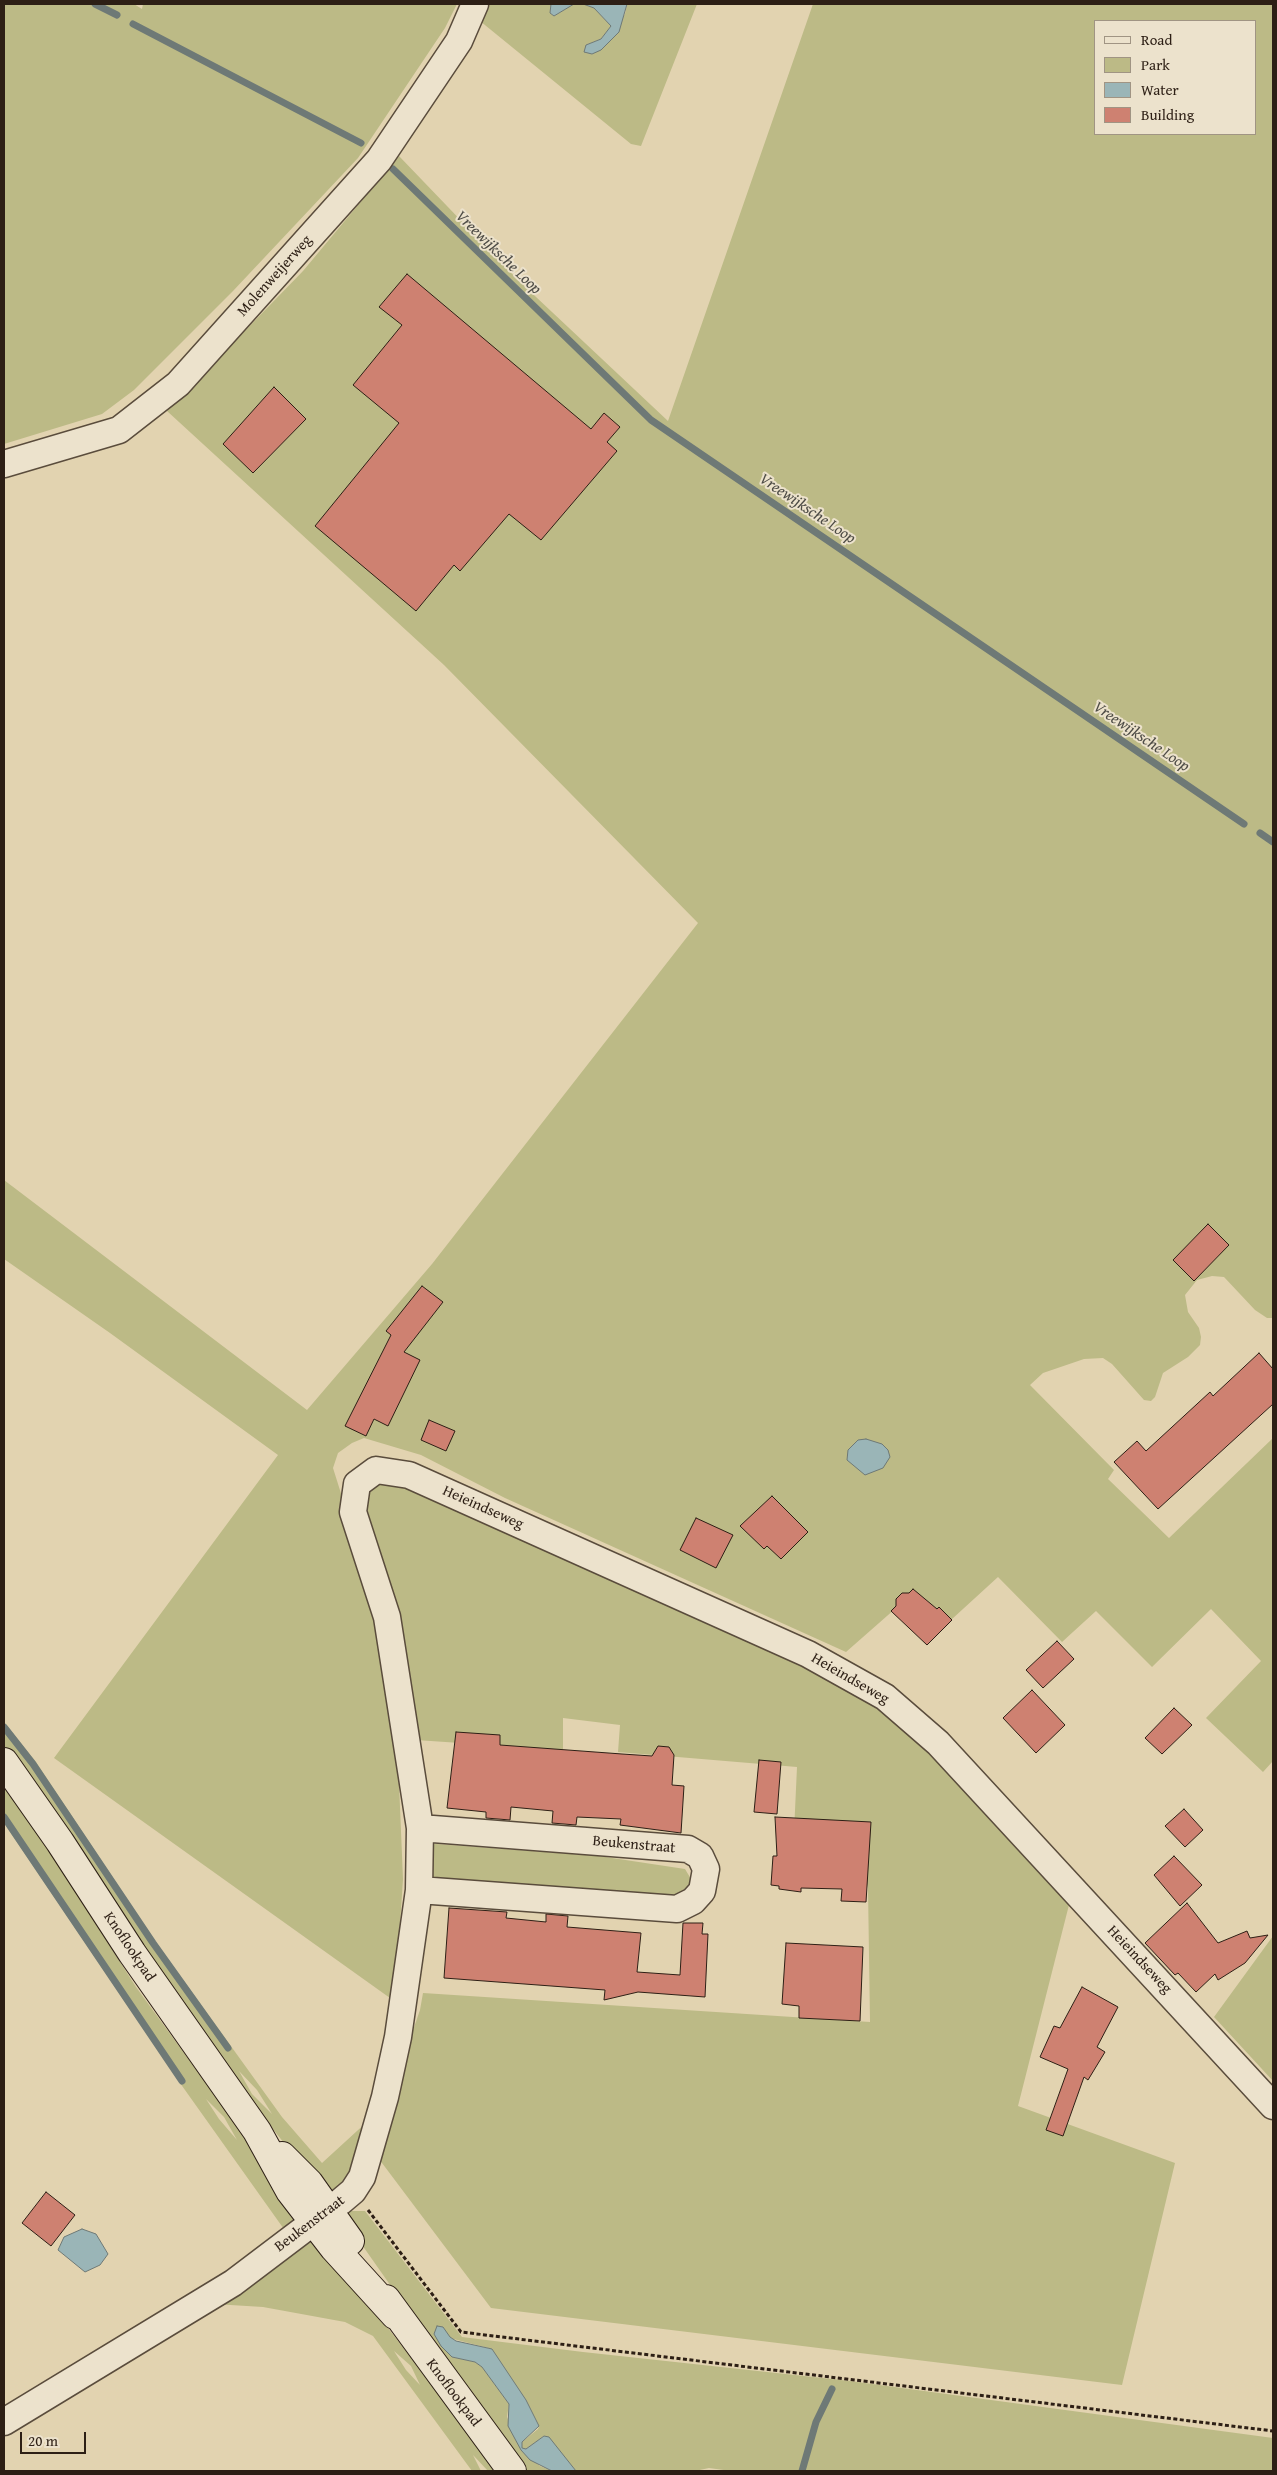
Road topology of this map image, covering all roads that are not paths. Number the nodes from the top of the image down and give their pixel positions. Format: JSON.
{"nodes":[{"id":1,"x":475,"y":4,"type":"edge"},
{"id":2,"x":4,"y":464,"type":"edge"},
{"id":3,"x":357,"y":1484,"type":"joint"},
{"id":4,"x":4,"y":1762,"type":"edge"},
{"id":5,"x":420,"y":1828,"type":"junction"},
{"id":6,"x":419,"y":1890,"type":"junction"},
{"id":7,"x":1273,"y":2106,"type":"edge"},
{"id":8,"x":322,"y":2216,"type":"junction"},
{"id":9,"x":4,"y":2422,"type":"edge"},
{"id":10,"x":512,"y":2471,"type":"edge"}],
"edges":[{"from":1,"to":2,"type":"street","name":"Molenweijerweg"},
{"from":3,"to":5,"type":"street","name":"Beukenstraat"},
{"from":3,"to":7,"type":"street","name":"Heieindseweg"},
{"from":4,"to":8,"type":"main road","name":"Knoflookpad"},
{"from":5,"to":6,"type":"street","name":"Beukenstraat"},
{"from":5,"to":6,"type":"street","name":"Beukenstraat"},
{"from":6,"to":8,"type":"street","name":"Beukenstraat"},
{"from":8,"to":9,"type":"street","name":"Beukenstraat"},
{"from":8,"to":10,"type":"main road","name":"Knoflookpad"}]}
